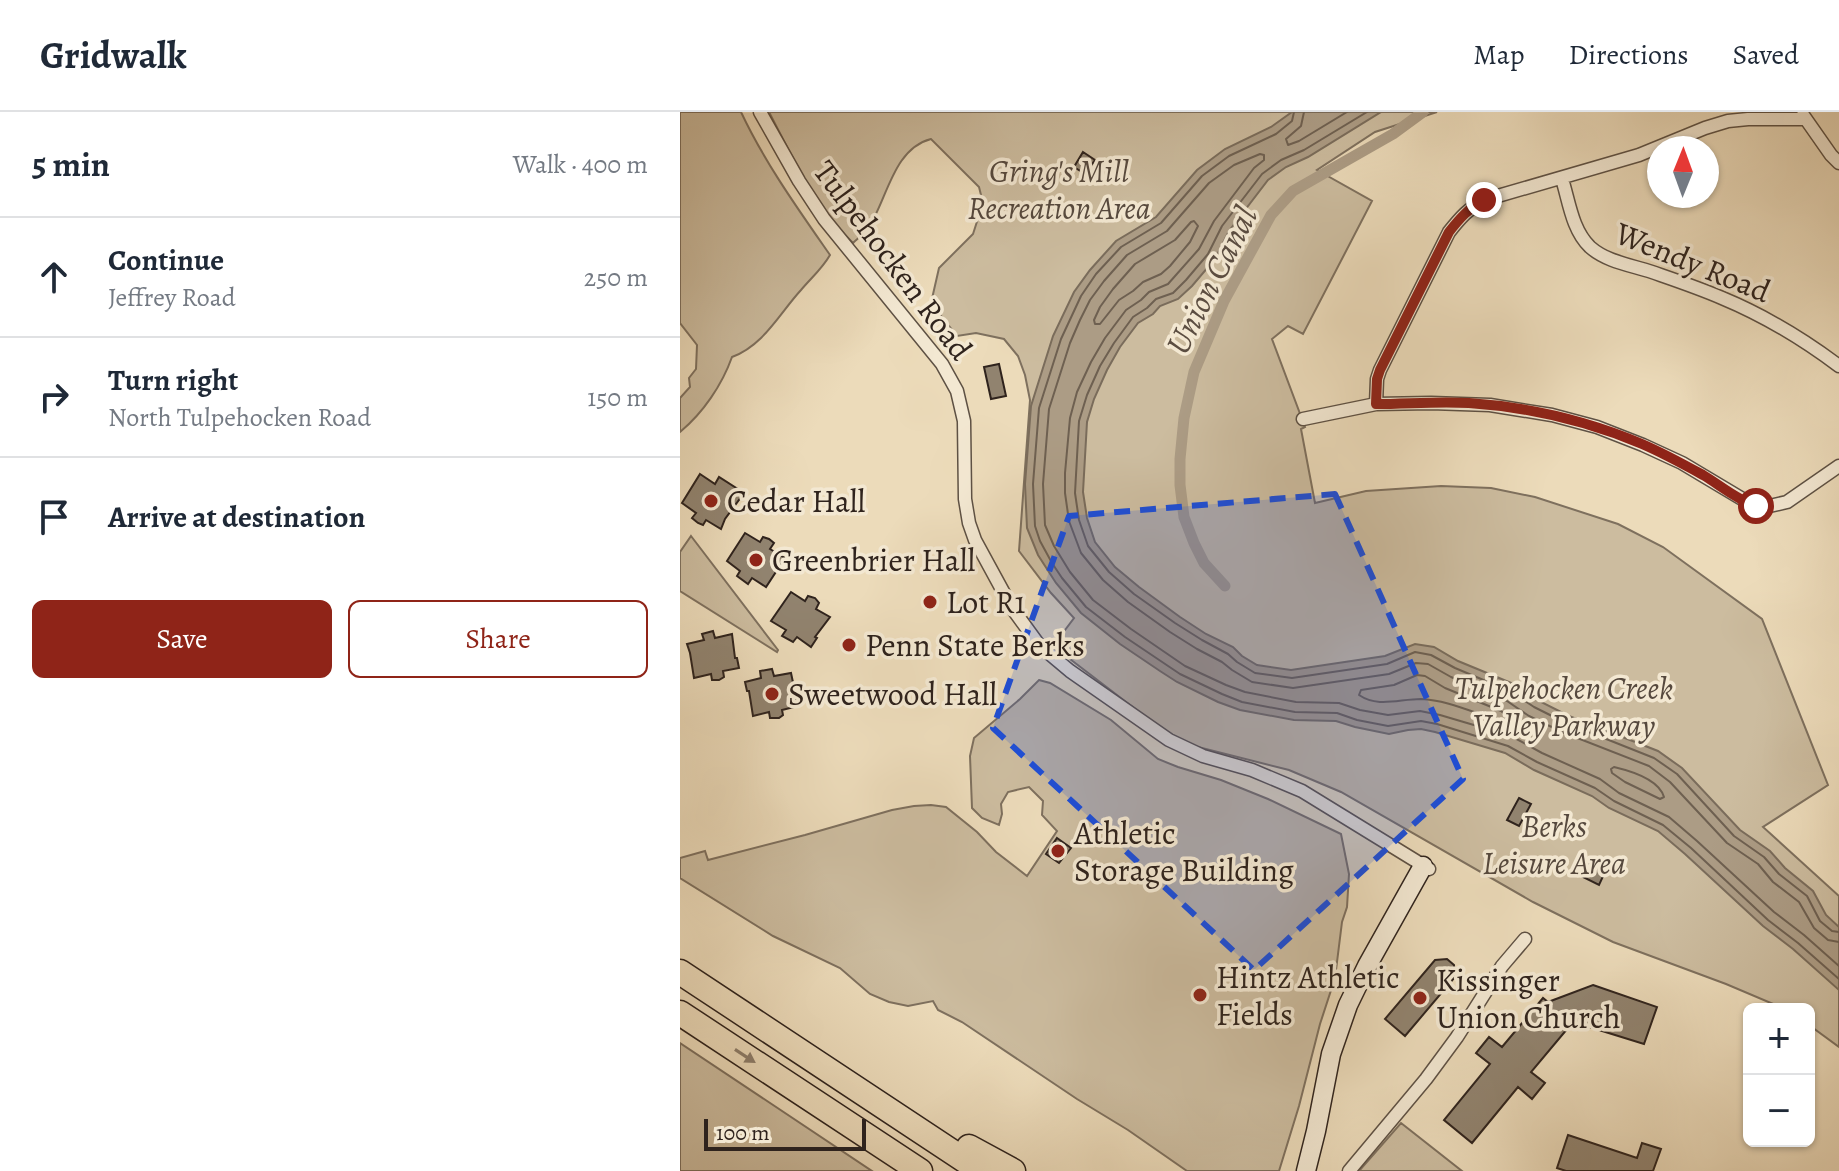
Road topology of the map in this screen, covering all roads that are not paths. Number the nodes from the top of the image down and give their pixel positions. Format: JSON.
{"nodes":[{"id":1,"x":760,"y":112,"type":"edge"},
{"id":2,"x":1804,"y":116,"type":"edge"},
{"id":3,"x":1839,"y":163,"type":"edge"},
{"id":4,"x":1562,"y":179,"type":"junction"},
{"id":5,"x":1839,"y":366,"type":"edge"},
{"id":6,"x":1376,"y":404,"type":"junction"},
{"id":7,"x":1303,"y":419,"type":"dead end"},
{"id":8,"x":1839,"y":466,"type":"edge"},
{"id":9,"x":1426,"y":868,"type":"joint"},
{"id":10,"x":1525,"y":939,"type":"dead end"},
{"id":11,"x":680,"y":972,"type":"edge"},
{"id":12,"x":680,"y":1013,"type":"edge"},
{"id":13,"x":784,"y":1041,"type":"junction"},
{"id":14,"x":920,"y":1171,"type":"edge"},
{"id":15,"x":981,"y":1171,"type":"edge"},
{"id":16,"x":1013,"y":1171,"type":"edge"},
{"id":17,"x":1306,"y":1171,"type":"edge"},
{"id":18,"x":1349,"y":1171,"type":"edge"}],
"edges":[{"from":1,"to":9,"type":"street","name":"Tulpehocken Road"},
{"from":2,"to":3,"type":"street"},
{"from":2,"to":4,"type":"street"},
{"from":4,"to":5,"type":"street","name":"Wendy Road"},
{"from":4,"to":6,"type":"street"},
{"from":6,"to":7,"type":"street"},
{"from":6,"to":8,"type":"street"},
{"from":9,"to":17,"type":"street"},
{"from":10,"to":18,"type":"street"},
{"from":11,"to":13,"type":"highway"},
{"from":12,"to":14,"type":"highway","one_way":true},
{"from":13,"to":15,"type":"highway"},
{"from":13,"to":16,"type":"highway"}]}
